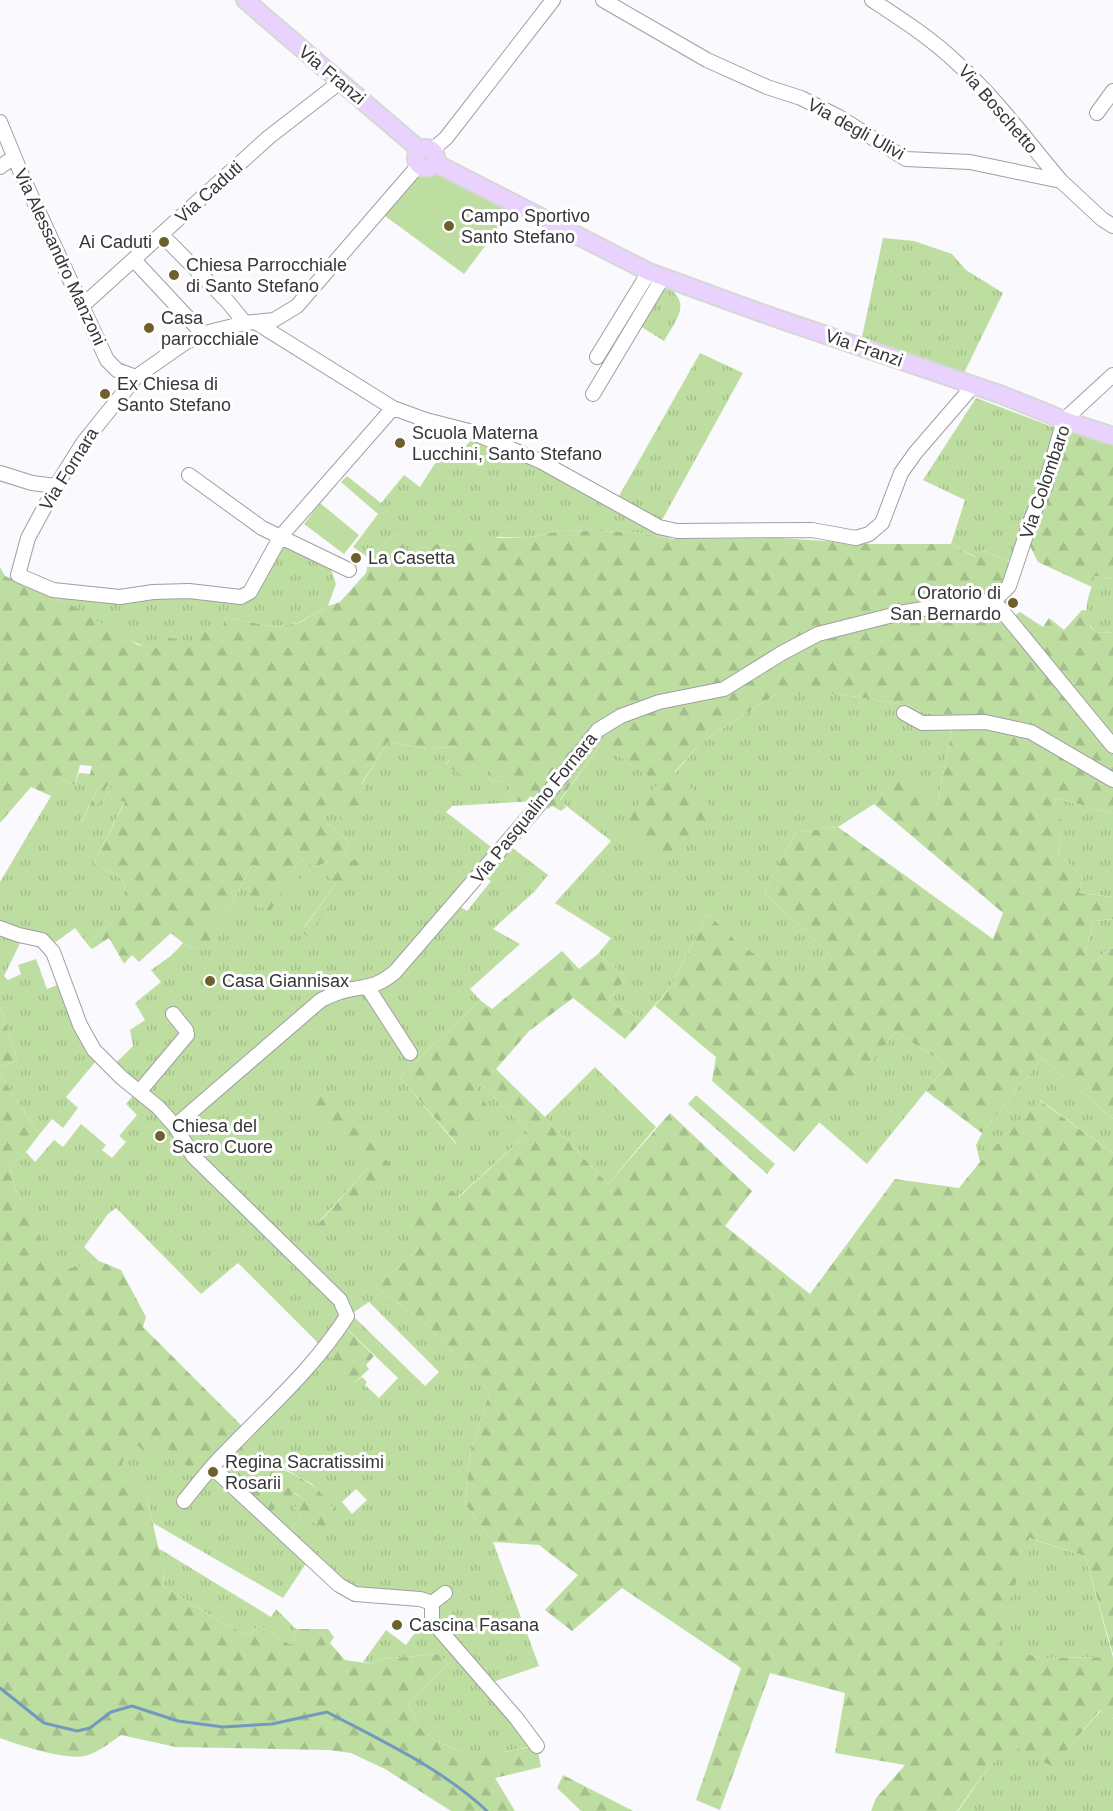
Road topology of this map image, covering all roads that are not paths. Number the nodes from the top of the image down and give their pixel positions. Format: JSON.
{"nodes":[{"id":1,"x":244,"y":0,"type":"edge"},
{"id":2,"x":553,"y":0,"type":"edge"},
{"id":3,"x":603,"y":0,"type":"edge"},
{"id":4,"x":872,"y":0,"type":"edge"},
{"id":5,"x":340,"y":82,"type":"junction"},
{"id":6,"x":1113,"y":91,"type":"edge"},
{"id":7,"x":1097,"y":113,"type":"dead end"},
{"id":8,"x":0,"y":122,"type":"edge"},
{"id":9,"x":426,"y":157,"type":"junction"},
{"id":10,"x":14,"y":158,"type":"junction"},
{"id":11,"x":0,"y":167,"type":"edge"},
{"id":12,"x":1060,"y":181,"type":"junction"},
{"id":13,"x":1113,"y":226,"type":"edge"},
{"id":14,"x":162,"y":234,"type":"junction"},
{"id":15,"x":134,"y":260,"type":"junction"},
{"id":16,"x":656,"y":275,"type":"junction"},
{"id":17,"x":82,"y":306,"type":"junction"},
{"id":18,"x":250,"y":323,"type":"junction"},
{"id":19,"x":203,"y":334,"type":"junction"},
{"id":20,"x":597,"y":357,"type":"dead end"},
{"id":21,"x":1113,"y":375,"type":"edge"},
{"id":22,"x":136,"y":377,"type":"junction"},
{"id":23,"x":973,"y":386,"type":"junction"},
{"id":24,"x":592,"y":394,"type":"dead end"},
{"id":25,"x":393,"y":408,"type":"junction"},
{"id":26,"x":1064,"y":420,"type":"junction"},
{"id":27,"x":1113,"y":436,"type":"edge"},
{"id":28,"x":0,"y":473,"type":"edge"},
{"id":29,"x":189,"y":475,"type":"dead end"},
{"id":30,"x":56,"y":486,"type":"junction"},
{"id":31,"x":280,"y":536,"type":"junction"},
{"id":32,"x":349,"y":570,"type":"dead end"},
{"id":33,"x":994,"y":601,"type":"junction"},
{"id":34,"x":903,"y":713,"type":"dead end"},
{"id":35,"x":1113,"y":746,"type":"edge"},
{"id":36,"x":1113,"y":780,"type":"edge"},
{"id":37,"x":0,"y":928,"type":"edge"},
{"id":38,"x":368,"y":988,"type":"junction"},
{"id":39,"x":173,"y":1014,"type":"dead end"},
{"id":40,"x":410,"y":1053,"type":"dead end"},
{"id":41,"x":139,"y":1092,"type":"junction"},
{"id":42,"x":175,"y":1126,"type":"junction"},
{"id":43,"x":212,"y":1467,"type":"junction"},
{"id":44,"x":184,"y":1501,"type":"dead end"},
{"id":45,"x":445,"y":1593,"type":"dead end"},
{"id":46,"x":432,"y":1603,"type":"junction"},
{"id":47,"x":537,"y":1746,"type":"dead end"}],
"edges":[{"from":1,"to":5,"type":"main road","name":"Via Franzi"},
{"from":2,"to":9,"type":"street","name":"Via Fornara"},
{"from":3,"to":12,"type":"street","name":"Via degli Ulivi"},
{"from":4,"to":12,"type":"street","name":"Via Boschetto"},
{"from":5,"to":9,"type":"main road","name":"Via Franzi"},
{"from":5,"to":14,"type":"street","name":"Via Caduti"},
{"from":6,"to":7,"type":"street"},
{"from":8,"to":10,"type":"street","name":"Via Alessandro Manzoni"},
{"from":9,"to":16,"type":"main road","name":"Via Franzi"},
{"from":9,"to":18,"type":"street","name":"Via Fornara"},
{"from":10,"to":11,"type":"street"},
{"from":10,"to":17,"type":"street","name":"Via Alessandro Manzoni"},
{"from":12,"to":13,"type":"street"},
{"from":14,"to":15,"type":"street","name":"Via Caduti"},
{"from":14,"to":18,"type":"street"},
{"from":15,"to":17,"type":"street","name":"Via Caduti"},
{"from":15,"to":19,"type":"street"},
{"from":16,"to":20,"type":"street"},
{"from":16,"to":23,"type":"main road","name":"Via Franzi"},
{"from":16,"to":24,"type":"street"},
{"from":17,"to":22,"type":"street","name":"Via Alessandro Manzoni"},
{"from":18,"to":19,"type":"street","name":"Via Fornara"},
{"from":18,"to":25,"type":"street"},
{"from":19,"to":22,"type":"street","name":"Via Fornara"},
{"from":21,"to":26,"type":"street","name":"Via Colombaro"},
{"from":22,"to":30,"type":"street","name":"Via Fornara"},
{"from":23,"to":25,"type":"street"},
{"from":23,"to":26,"type":"main road","name":"Via Franzi"},
{"from":25,"to":31,"type":"street"},
{"from":26,"to":27,"type":"main road","name":"Via Franzi"},
{"from":26,"to":33,"type":"street","name":"Via Colombaro"},
{"from":28,"to":30,"type":"street"},
{"from":29,"to":31,"type":"street"},
{"from":30,"to":31,"type":"street","name":"Via Fornara"},
{"from":31,"to":32,"type":"street"},
{"from":33,"to":35,"type":"street"},
{"from":33,"to":38,"type":"street","name":"Via Pasqualino Fornara"},
{"from":34,"to":36,"type":"street"},
{"from":37,"to":41,"type":"street"},
{"from":38,"to":40,"type":"street"},
{"from":38,"to":42,"type":"street","name":"Via Pasqualino Fornara"},
{"from":39,"to":41,"type":"street"},
{"from":41,"to":42,"type":"street"},
{"from":42,"to":43,"type":"street"},
{"from":43,"to":44,"type":"street"},
{"from":43,"to":46,"type":"street"},
{"from":45,"to":46,"type":"street"},
{"from":46,"to":47,"type":"street"}]}
